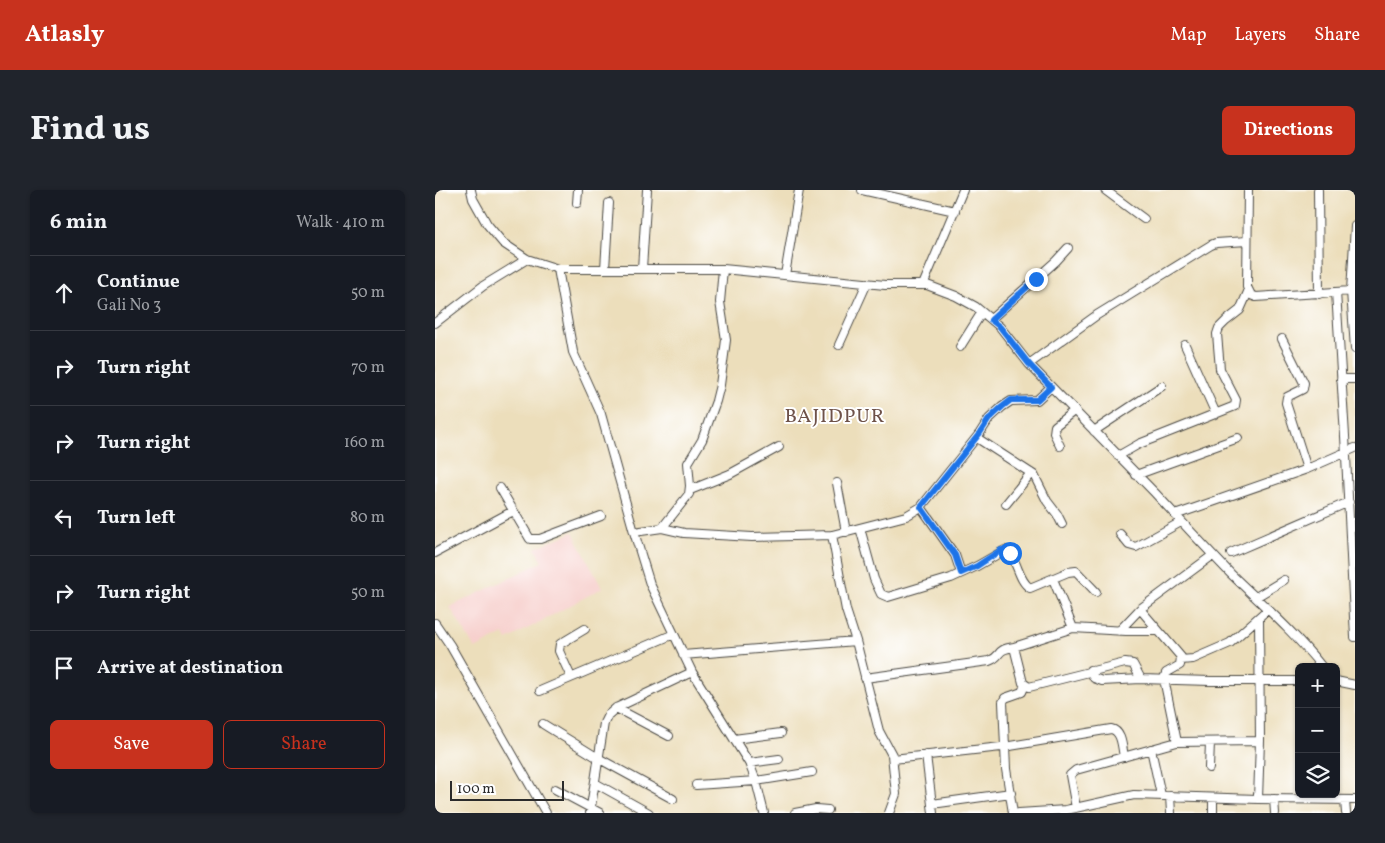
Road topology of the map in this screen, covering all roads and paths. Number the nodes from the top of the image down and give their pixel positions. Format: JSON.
{"nodes":[{"id":1,"x":471,"y":190,"type":"edge"},
{"id":2,"x":578,"y":190,"type":"edge"},
{"id":3,"x":647,"y":190,"type":"edge"},
{"id":4,"x":799,"y":190,"type":"edge"},
{"id":5,"x":862,"y":190,"type":"edge"},
{"id":6,"x":963,"y":190,"type":"edge"},
{"id":7,"x":1105,"y":190,"type":"edge"},
{"id":8,"x":1247,"y":190,"type":"edge"},
{"id":9,"x":1318,"y":190,"type":"edge"},
{"id":10,"x":609,"y":202,"type":"dead end"},
{"id":11,"x":577,"y":203,"type":"dead end"},
{"id":12,"x":955,"y":211,"type":"junction"},
{"id":13,"x":1144,"y":219,"type":"dead end"},
{"id":14,"x":1355,"y":226,"type":"edge"},
{"id":15,"x":1247,"y":241,"type":"junction"},
{"id":16,"x":1068,"y":248,"type":"dead end"},
{"id":17,"x":527,"y":259,"type":"junction"},
{"id":18,"x":558,"y":268,"type":"junction"},
{"id":19,"x":605,"y":268,"type":"junction"},
{"id":20,"x":642,"y":269,"type":"junction"},
{"id":21,"x":723,"y":269,"type":"junction"},
{"id":22,"x":785,"y":275,"type":"junction"},
{"id":23,"x":867,"y":283,"type":"junction"},
{"id":24,"x":923,"y":285,"type":"junction"},
{"id":25,"x":1351,"y":290,"type":"junction"},
{"id":26,"x":1248,"y":292,"type":"junction"},
{"id":27,"x":1336,"y":292,"type":"junction"},
{"id":28,"x":1319,"y":294,"type":"junction"},
{"id":29,"x":982,"y":312,"type":"junction"},
{"id":30,"x":991,"y":320,"type":"junction"},
{"id":31,"x":435,"y":322,"type":"edge"},
{"id":32,"x":1282,"y":339,"type":"dead end"},
{"id":33,"x":839,"y":345,"type":"dead end"},
{"id":34,"x":1185,"y":345,"type":"dead end"},
{"id":35,"x":960,"y":347,"type":"dead end"},
{"id":36,"x":1355,"y":349,"type":"edge"},
{"id":37,"x":1029,"y":364,"type":"junction"},
{"id":38,"x":1341,"y":379,"type":"junction"},
{"id":39,"x":1355,"y":379,"type":"edge"},
{"id":40,"x":1162,"y":386,"type":"dead end"},
{"id":41,"x":1051,"y":387,"type":"junction"},
{"id":42,"x":1075,"y":410,"type":"junction"},
{"id":43,"x":1216,"y":414,"type":"junction"},
{"id":44,"x":1094,"y":431,"type":"junction"},
{"id":45,"x":977,"y":438,"type":"junction"},
{"id":46,"x":1238,"y":438,"type":"dead end"},
{"id":47,"x":1060,"y":446,"type":"dead end"},
{"id":48,"x":779,"y":447,"type":"dead end"},
{"id":49,"x":1355,"y":448,"type":"edge"},
{"id":50,"x":1346,"y":452,"type":"junction"},
{"id":51,"x":1118,"y":456,"type":"junction"},
{"id":52,"x":1307,"y":469,"type":"junction"},
{"id":53,"x":1031,"y":473,"type":"junction"},
{"id":54,"x":1137,"y":475,"type":"junction"},
{"id":55,"x":837,"y":484,"type":"dead end"},
{"id":56,"x":500,"y":488,"type":"dead end"},
{"id":57,"x":690,"y":490,"type":"junction"},
{"id":58,"x":1349,"y":502,"type":"junction"},
{"id":59,"x":1006,"y":504,"type":"dead end"},
{"id":60,"x":921,"y":507,"type":"junction"},
{"id":61,"x":513,"y":511,"type":"junction"},
{"id":62,"x":1175,"y":515,"type":"junction"},
{"id":63,"x":601,"y":516,"type":"dead end"},
{"id":64,"x":1181,"y":522,"type":"junction"},
{"id":65,"x":1062,"y":524,"type":"dead end"},
{"id":66,"x":662,"y":528,"type":"junction"},
{"id":67,"x":860,"y":528,"type":"junction"},
{"id":68,"x":634,"y":532,"type":"junction"},
{"id":69,"x":846,"y":532,"type":"junction"},
{"id":70,"x":1120,"y":534,"type":"dead end"},
{"id":71,"x":832,"y":535,"type":"junction"},
{"id":72,"x":435,"y":553,"type":"edge"},
{"id":73,"x":1231,"y":553,"type":"dead end"},
{"id":74,"x":1213,"y":555,"type":"junction"},
{"id":75,"x":961,"y":573,"type":"junction"},
{"id":76,"x":1053,"y":579,"type":"junction"},
{"id":77,"x":1284,"y":580,"type":"dead end"},
{"id":78,"x":1096,"y":592,"type":"dead end"},
{"id":79,"x":1256,"y":597,"type":"junction"},
{"id":80,"x":1140,"y":609,"type":"junction"},
{"id":81,"x":1268,"y":609,"type":"junction"},
{"id":82,"x":1259,"y":618,"type":"junction"},
{"id":83,"x":435,"y":623,"type":"edge"},
{"id":84,"x":1073,"y":628,"type":"junction"},
{"id":85,"x":585,"y":629,"type":"dead end"},
{"id":86,"x":1119,"y":631,"type":"junction"},
{"id":87,"x":1158,"y":631,"type":"junction"},
{"id":88,"x":674,"y":634,"type":"junction"},
{"id":89,"x":1355,"y":637,"type":"edge"},
{"id":90,"x":856,"y":641,"type":"junction"},
{"id":91,"x":1014,"y":647,"type":"junction"},
{"id":92,"x":683,"y":655,"type":"junction"},
{"id":93,"x":1181,"y":660,"type":"junction"},
{"id":94,"x":1319,"y":663,"type":"edge"},
{"id":95,"x":1090,"y":670,"type":"junction"},
{"id":96,"x":692,"y":672,"type":"junction"},
{"id":97,"x":571,"y":677,"type":"junction"},
{"id":98,"x":865,"y":678,"type":"junction"},
{"id":99,"x":1141,"y":679,"type":"junction"},
{"id":100,"x":1164,"y":679,"type":"junction"},
{"id":101,"x":1295,"y":681,"type":"edge"},
{"id":102,"x":1259,"y":682,"type":"junction"},
{"id":103,"x":1340,"y":682,"type":"edge"},
{"id":104,"x":1025,"y":685,"type":"junction"},
{"id":105,"x":1355,"y":685,"type":"edge"},
{"id":106,"x":540,"y":691,"type":"dead end"},
{"id":107,"x":616,"y":708,"type":"junction"},
{"id":108,"x":543,"y":724,"type":"dead end"},
{"id":109,"x":781,"y":733,"type":"dead end"},
{"id":110,"x":669,"y":736,"type":"dead end"},
{"id":111,"x":734,"y":739,"type":"junction"},
{"id":112,"x":1260,"y":741,"type":"junction"},
{"id":113,"x":1177,"y":742,"type":"junction"},
{"id":114,"x":1210,"y":742,"type":"junction"},
{"id":115,"x":1005,"y":747,"type":"junction"},
{"id":116,"x":1151,"y":749,"type":"junction"},
{"id":117,"x":925,"y":755,"type":"junction"},
{"id":118,"x":1124,"y":757,"type":"junction"},
{"id":119,"x":598,"y":758,"type":"junction"},
{"id":120,"x":779,"y":758,"type":"dead end"},
{"id":121,"x":893,"y":758,"type":"junction"},
{"id":122,"x":749,"y":763,"type":"junction"},
{"id":123,"x":1209,"y":768,"type":"dead end"},
{"id":124,"x":813,"y":772,"type":"dead end"},
{"id":125,"x":756,"y":781,"type":"junction"},
{"id":126,"x":595,"y":782,"type":"junction"},
{"id":127,"x":696,"y":786,"type":"dead end"},
{"id":128,"x":555,"y":789,"type":"dead end"},
{"id":129,"x":1011,"y":793,"type":"junction"},
{"id":130,"x":1161,"y":795,"type":"junction"},
{"id":131,"x":1170,"y":796,"type":"junction"},
{"id":132,"x":1213,"y":798,"type":"junction"},
{"id":133,"x":1259,"y":798,"type":"junction"},
{"id":134,"x":1302,"y":798,"type":"edge"},
{"id":135,"x":1336,"y":798,"type":"edge"},
{"id":136,"x":673,"y":799,"type":"dead end"},
{"id":137,"x":1274,"y":799,"type":"junction"},
{"id":138,"x":1345,"y":800,"type":"junction"},
{"id":139,"x":1355,"y":800,"type":"edge"},
{"id":140,"x":932,"y":804,"type":"junction"},
{"id":141,"x":1076,"y":808,"type":"junction"},
{"id":142,"x":590,"y":810,"type":"edge"},
{"id":143,"x":828,"y":810,"type":"dead end"},
{"id":144,"x":546,"y":813,"type":"edge"},
{"id":145,"x":600,"y":813,"type":"edge"},
{"id":146,"x":649,"y":813,"type":"edge"},
{"id":147,"x":764,"y":813,"type":"edge"},
{"id":148,"x":795,"y":813,"type":"edge"},
{"id":149,"x":889,"y":813,"type":"edge"},
{"id":150,"x":933,"y":813,"type":"edge"},
{"id":151,"x":1013,"y":813,"type":"edge"},
{"id":152,"x":1019,"y":813,"type":"edge"},
{"id":153,"x":1171,"y":813,"type":"edge"},
{"id":154,"x":1213,"y":813,"type":"edge"},
{"id":155,"x":1275,"y":813,"type":"edge"},
{"id":156,"x":1346,"y":813,"type":"edge"}],
"edges":[{"from":1,"to":17,"type":"street"},
{"from":2,"to":11,"type":"street"},
{"from":3,"to":20,"type":"street"},
{"from":4,"to":22,"type":"street"},
{"from":5,"to":12,"type":"street"},
{"from":6,"to":12,"type":"street"},
{"from":7,"to":13,"type":"street"},
{"from":8,"to":15,"type":"street"},
{"from":9,"to":28,"type":"street"},
{"from":10,"to":19,"type":"street"},
{"from":12,"to":24,"type":"street"},
{"from":14,"to":25,"type":"street"},
{"from":15,"to":26,"type":"street"},
{"from":15,"to":37,"type":"street"},
{"from":16,"to":30,"type":"street"},
{"from":17,"to":18,"type":"street"},
{"from":17,"to":31,"type":"street"},
{"from":18,"to":19,"type":"street"},
{"from":18,"to":68,"type":"street"},
{"from":19,"to":20,"type":"street"},
{"from":20,"to":21,"type":"street"},
{"from":21,"to":22,"type":"street"},
{"from":21,"to":57,"type":"street"},
{"from":22,"to":23,"type":"street"},
{"from":23,"to":24,"type":"street"},
{"from":23,"to":33,"type":"street"},
{"from":24,"to":29,"type":"street"},
{"from":25,"to":27,"type":"street"},
{"from":25,"to":36,"type":"street"},
{"from":26,"to":28,"type":"street"},
{"from":26,"to":43,"type":"street"},
{"from":27,"to":28,"type":"street"},
{"from":27,"to":38,"type":"street"},
{"from":29,"to":30,"type":"street"},
{"from":29,"to":35,"type":"street"},
{"from":30,"to":37,"type":"street"},
{"from":32,"to":52,"type":"street"},
{"from":34,"to":43,"type":"street"},
{"from":37,"to":41,"type":"street"},
{"from":38,"to":39,"type":"street"},
{"from":38,"to":50,"type":"street"},
{"from":40,"to":44,"type":"street"},
{"from":41,"to":42,"type":"street"},
{"from":41,"to":45,"type":"street"},
{"from":42,"to":44,"type":"street"},
{"from":42,"to":47,"type":"street"},
{"from":43,"to":51,"type":"street"},
{"from":44,"to":51,"type":"street"},
{"from":45,"to":53,"type":"street"},
{"from":45,"to":60,"type":"street"},
{"from":46,"to":54,"type":"street"},
{"from":48,"to":57,"type":"street"},
{"from":49,"to":50,"type":"street"},
{"from":50,"to":52,"type":"street"},
{"from":50,"to":58,"type":"street"},
{"from":51,"to":54,"type":"street"},
{"from":52,"to":62,"type":"street"},
{"from":53,"to":59,"type":"street"},
{"from":53,"to":65,"type":"street"},
{"from":54,"to":62,"type":"street"},
{"from":55,"to":69,"type":"street"},
{"from":56,"to":61,"type":"street"},
{"from":57,"to":66,"type":"street"},
{"from":58,"to":73,"type":"street"},
{"from":58,"to":89,"type":"street"},
{"from":60,"to":67,"type":"street"},
{"from":60,"to":75,"type":"street"},
{"from":61,"to":63,"type":"street"},
{"from":61,"to":72,"type":"street"},
{"from":62,"to":64,"type":"street"},
{"from":64,"to":70,"type":"street"},
{"from":64,"to":74,"type":"street"},
{"from":66,"to":68,"type":"street"},
{"from":66,"to":71,"type":"street"},
{"from":67,"to":69,"type":"street"},
{"from":67,"to":75,"type":"street"},
{"from":68,"to":88,"type":"street"},
{"from":69,"to":71,"type":"street"},
{"from":71,"to":90,"type":"street"},
{"from":74,"to":79,"type":"street"},
{"from":74,"to":80,"type":"street"},
{"from":75,"to":76,"type":"street"},
{"from":76,"to":78,"type":"street"},
{"from":76,"to":84,"type":"street"},
{"from":77,"to":79,"type":"street"},
{"from":79,"to":81,"type":"street"},
{"from":80,"to":86,"type":"street"},
{"from":80,"to":87,"type":"street"},
{"from":81,"to":82,"type":"street"},
{"from":81,"to":94,"type":"street"},
{"from":82,"to":93,"type":"street"},
{"from":82,"to":102,"type":"street"},
{"from":83,"to":144,"type":"street"},
{"from":84,"to":86,"type":"street"},
{"from":84,"to":91,"type":"street"},
{"from":85,"to":97,"type":"street"},
{"from":86,"to":87,"type":"street"},
{"from":87,"to":93,"type":"street"},
{"from":88,"to":92,"type":"street"},
{"from":88,"to":97,"type":"street"},
{"from":90,"to":92,"type":"street"},
{"from":90,"to":98,"type":"street"},
{"from":91,"to":98,"type":"street"},
{"from":91,"to":104,"type":"street"},
{"from":92,"to":96,"type":"street"},
{"from":93,"to":100,"type":"street"},
{"from":95,"to":99,"type":"street"},
{"from":95,"to":99,"type":"street"},
{"from":95,"to":104,"type":"street"},
{"from":96,"to":107,"type":"street"},
{"from":96,"to":111,"type":"street"},
{"from":97,"to":106,"type":"street"},
{"from":98,"to":121,"type":"street"},
{"from":99,"to":100,"type":"street"},
{"from":100,"to":102,"type":"street"},
{"from":100,"to":113,"type":"street"},
{"from":101,"to":102,"type":"street"},
{"from":102,"to":112,"type":"street"},
{"from":103,"to":105,"type":"street"},
{"from":104,"to":115,"type":"street"},
{"from":107,"to":110,"type":"street"},
{"from":107,"to":119,"type":"street"},
{"from":108,"to":119,"type":"street"},
{"from":109,"to":111,"type":"street"},
{"from":111,"to":122,"type":"street"},
{"from":112,"to":114,"type":"street"},
{"from":112,"to":133,"type":"street"},
{"from":113,"to":114,"type":"street"},
{"from":113,"to":116,"type":"street"},
{"from":114,"to":123,"type":"street"},
{"from":115,"to":117,"type":"street"},
{"from":115,"to":118,"type":"street"},
{"from":115,"to":129,"type":"street"},
{"from":116,"to":118,"type":"street"},
{"from":116,"to":130,"type":"street"},
{"from":117,"to":121,"type":"street"},
{"from":117,"to":140,"type":"street"},
{"from":118,"to":141,"type":"street"},
{"from":119,"to":126,"type":"street"},
{"from":119,"to":136,"type":"street"},
{"from":120,"to":122,"type":"street"},
{"from":121,"to":149,"type":"street"},
{"from":122,"to":125,"type":"street"},
{"from":124,"to":125,"type":"street"},
{"from":125,"to":127,"type":"street"},
{"from":125,"to":147,"type":"street"},
{"from":126,"to":142,"type":"street"},
{"from":126,"to":146,"type":"street"},
{"from":128,"to":142,"type":"street"},
{"from":129,"to":140,"type":"street"},
{"from":129,"to":151,"type":"street"},
{"from":130,"to":131,"type":"street"},
{"from":130,"to":141,"type":"street"},
{"from":131,"to":132,"type":"street"},
{"from":131,"to":153,"type":"street"},
{"from":132,"to":133,"type":"street"},
{"from":132,"to":154,"type":"street"},
{"from":133,"to":137,"type":"street"},
{"from":134,"to":137,"type":"street"},
{"from":135,"to":138,"type":"street"},
{"from":137,"to":155,"type":"street"},
{"from":138,"to":139,"type":"street"},
{"from":138,"to":156,"type":"street"},
{"from":140,"to":150,"type":"street"},
{"from":141,"to":152,"type":"street"},
{"from":142,"to":145,"type":"street"},
{"from":143,"to":148,"type":"street"}]}
